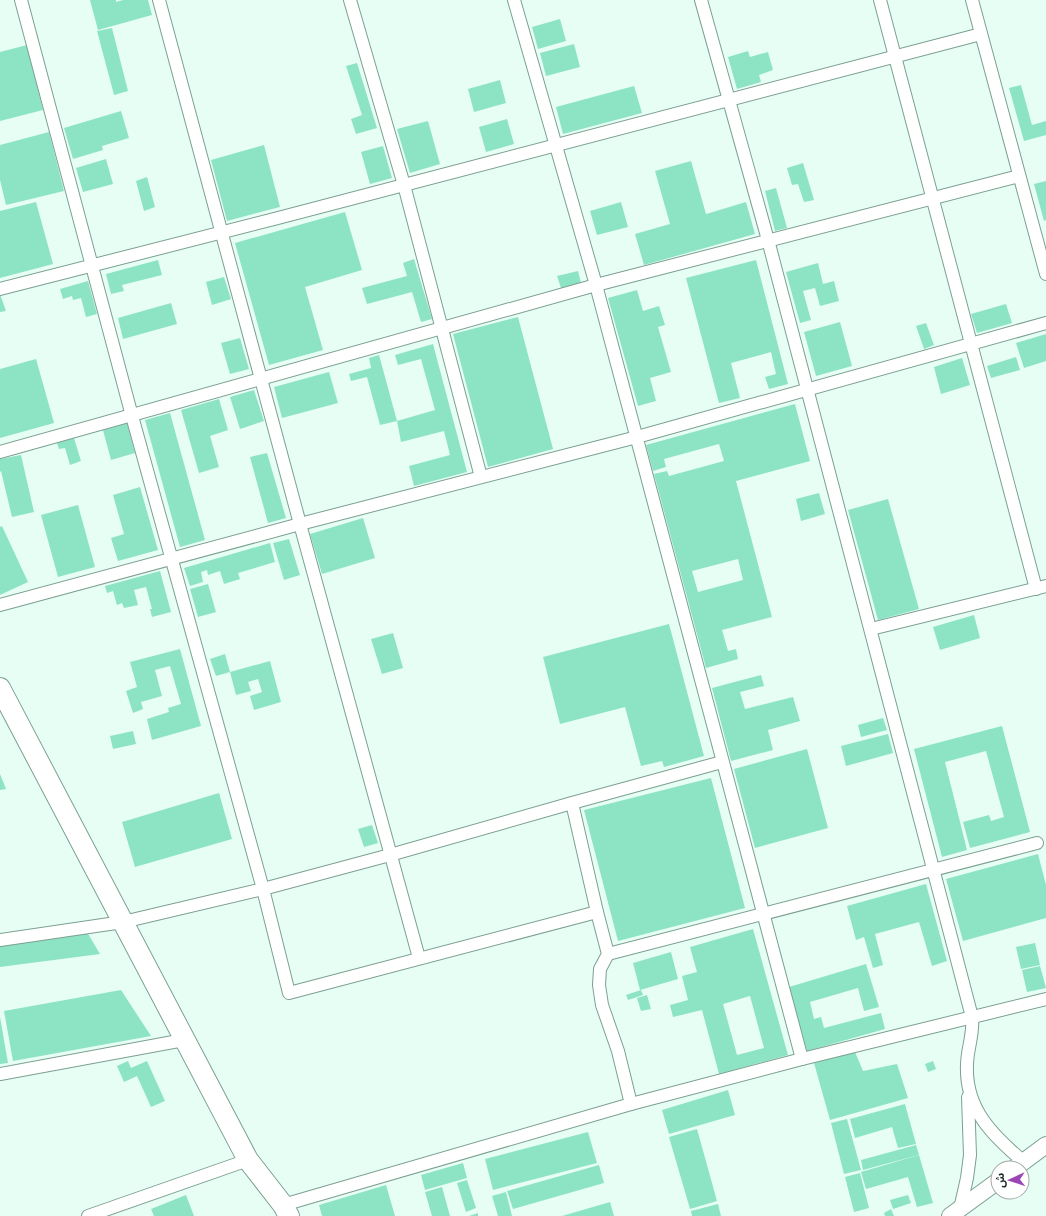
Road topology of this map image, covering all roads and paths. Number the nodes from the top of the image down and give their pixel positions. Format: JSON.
{"nodes":[{"id":1,"x":21,"y":0,"type":"edge"},
{"id":2,"x":159,"y":0,"type":"edge"},
{"id":3,"x":350,"y":0,"type":"edge"},
{"id":4,"x":514,"y":0,"type":"edge"},
{"id":5,"x":701,"y":0,"type":"edge"},
{"id":6,"x":880,"y":0,"type":"edge"},
{"id":7,"x":972,"y":0,"type":"edge"},
{"id":8,"x":980,"y":34,"type":"junction"},
{"id":9,"x":895,"y":56,"type":"junction"},
{"id":10,"x":729,"y":100,"type":"junction"},
{"id":11,"x":556,"y":145,"type":"junction"},
{"id":12,"x":1019,"y":176,"type":"junction"},
{"id":13,"x":404,"y":185,"type":"junction"},
{"id":14,"x":933,"y":198,"type":"junction"},
{"id":15,"x":222,"y":232,"type":"junction"},
{"id":16,"x":768,"y":240,"type":"junction"},
{"id":17,"x":92,"y":266,"type":"junction"},
{"id":18,"x":1046,"y":274,"type":"edge"},
{"id":19,"x":596,"y":285,"type":"junction"},
{"id":20,"x":0,"y":289,"type":"edge"},
{"id":21,"x":1046,"y":323,"type":"edge"},
{"id":22,"x":442,"y":328,"type":"junction"},
{"id":23,"x":972,"y":344,"type":"junction"},
{"id":24,"x":262,"y":379,"type":"junction"},
{"id":25,"x":807,"y":389,"type":"junction"},
{"id":26,"x":132,"y":416,"type":"junction"},
{"id":27,"x":637,"y":437,"type":"junction"},
{"id":28,"x":0,"y":452,"type":"edge"},
{"id":29,"x":481,"y":477,"type":"junction"},
{"id":30,"x":300,"y":524,"type":"junction"},
{"id":31,"x":171,"y":558,"type":"junction"},
{"id":32,"x":1041,"y":588,"type":"edge"},
{"id":33,"x":0,"y":605,"type":"edge"},
{"id":34,"x":871,"y":629,"type":"junction"},
{"id":35,"x":0,"y":688,"type":"edge"},
{"id":36,"x":722,"y":762,"type":"junction"},
{"id":37,"x":572,"y":803,"type":"junction"},
{"id":38,"x":1037,"y":843,"type":"dead end"},
{"id":39,"x":390,"y":855,"type":"junction"},
{"id":40,"x":934,"y":870,"type":"junction"},
{"id":41,"x":263,"y":889,"type":"junction"},
{"id":42,"x":597,"y":912,"type":"junction"},
{"id":43,"x":763,"y":915,"type":"junction"},
{"id":44,"x":122,"y":922,"type":"junction"},
{"id":45,"x":0,"y":940,"type":"edge"},
{"id":46,"x":608,"y":954,"type":"junction"},
{"id":47,"x":419,"y":958,"type":"junction"},
{"id":48,"x":1046,"y":999,"type":"edge"},
{"id":49,"x":972,"y":1017,"type":"junction"},
{"id":50,"x":184,"y":1040,"type":"junction"},
{"id":51,"x":802,"y":1059,"type":"junction"},
{"id":52,"x":0,"y":1074,"type":"edge"},
{"id":53,"x":967,"y":1082,"type":"junction"},
{"id":54,"x":631,"y":1104,"type":"junction"},
{"id":55,"x":1046,"y":1145,"type":"edge"},
{"id":56,"x":248,"y":1160,"type":"junction"},
{"id":57,"x":1015,"y":1160,"type":"edge"},
{"id":58,"x":1026,"y":1160,"type":"edge"},
{"id":59,"x":990,"y":1187,"type":"edge"},
{"id":60,"x":286,"y":1210,"type":"edge"},
{"id":61,"x":955,"y":1213,"type":"edge"},
{"id":62,"x":88,"y":1216,"type":"edge"}],
"edges":[{"from":1,"to":17,"type":"street"},
{"from":2,"to":15,"type":"street"},
{"from":3,"to":13,"type":"street"},
{"from":4,"to":11,"type":"street"},
{"from":5,"to":10,"type":"street"},
{"from":6,"to":9,"type":"street"},
{"from":7,"to":8,"type":"street"},
{"from":8,"to":9,"type":"street"},
{"from":8,"to":12,"type":"street"},
{"from":9,"to":10,"type":"street"},
{"from":9,"to":14,"type":"street"},
{"from":10,"to":11,"type":"street"},
{"from":10,"to":16,"type":"street"},
{"from":11,"to":13,"type":"street"},
{"from":11,"to":19,"type":"street"},
{"from":12,"to":14,"type":"street"},
{"from":12,"to":18,"type":"street"},
{"from":13,"to":15,"type":"street"},
{"from":13,"to":22,"type":"street"},
{"from":14,"to":16,"type":"street"},
{"from":14,"to":23,"type":"street"},
{"from":15,"to":17,"type":"street"},
{"from":15,"to":24,"type":"street"},
{"from":16,"to":19,"type":"street"},
{"from":16,"to":25,"type":"street"},
{"from":17,"to":20,"type":"street"},
{"from":17,"to":26,"type":"street"},
{"from":19,"to":22,"type":"street"},
{"from":19,"to":27,"type":"street"},
{"from":21,"to":23,"type":"street"},
{"from":22,"to":24,"type":"street"},
{"from":22,"to":29,"type":"street"},
{"from":23,"to":25,"type":"street"},
{"from":23,"to":32,"type":"street"},
{"from":24,"to":26,"type":"street"},
{"from":24,"to":30,"type":"street"},
{"from":25,"to":27,"type":"street"},
{"from":25,"to":34,"type":"street"},
{"from":26,"to":28,"type":"street"},
{"from":26,"to":31,"type":"street"},
{"from":27,"to":29,"type":"street"},
{"from":27,"to":36,"type":"street"},
{"from":29,"to":30,"type":"street"},
{"from":30,"to":31,"type":"street"},
{"from":30,"to":39,"type":"street"},
{"from":31,"to":33,"type":"street"},
{"from":31,"to":41,"type":"street"},
{"from":32,"to":34,"type":"street"},
{"from":34,"to":40,"type":"street"},
{"from":35,"to":44,"type":"main road"},
{"from":36,"to":37,"type":"street"},
{"from":36,"to":43,"type":"street"},
{"from":37,"to":39,"type":"street"},
{"from":37,"to":42,"type":"street"},
{"from":38,"to":40,"type":"street"},
{"from":39,"to":41,"type":"street"},
{"from":39,"to":47,"type":"street"},
{"from":40,"to":43,"type":"street"},
{"from":40,"to":49,"type":"street"},
{"from":41,"to":44,"type":"street"},
{"from":41,"to":47,"type":"street"},
{"from":42,"to":46,"type":"street"},
{"from":42,"to":47,"type":"street"},
{"from":43,"to":46,"type":"street"},
{"from":43,"to":51,"type":"street"},
{"from":44,"to":45,"type":"street"},
{"from":44,"to":50,"type":"main road"},
{"from":46,"to":54,"type":"street"},
{"from":48,"to":49,"type":"street"},
{"from":49,"to":51,"type":"street"},
{"from":49,"to":53,"type":"street"},
{"from":50,"to":52,"type":"street"},
{"from":50,"to":56,"type":"main road"},
{"from":51,"to":54,"type":"street"},
{"from":53,"to":57,"type":"street"},
{"from":53,"to":61,"type":"street"},
{"from":54,"to":60,"type":"street"},
{"from":55,"to":58,"type":"street"},
{"from":56,"to":60,"type":"main road"},
{"from":56,"to":62,"type":"street"},
{"from":59,"to":61,"type":"street"}]}
